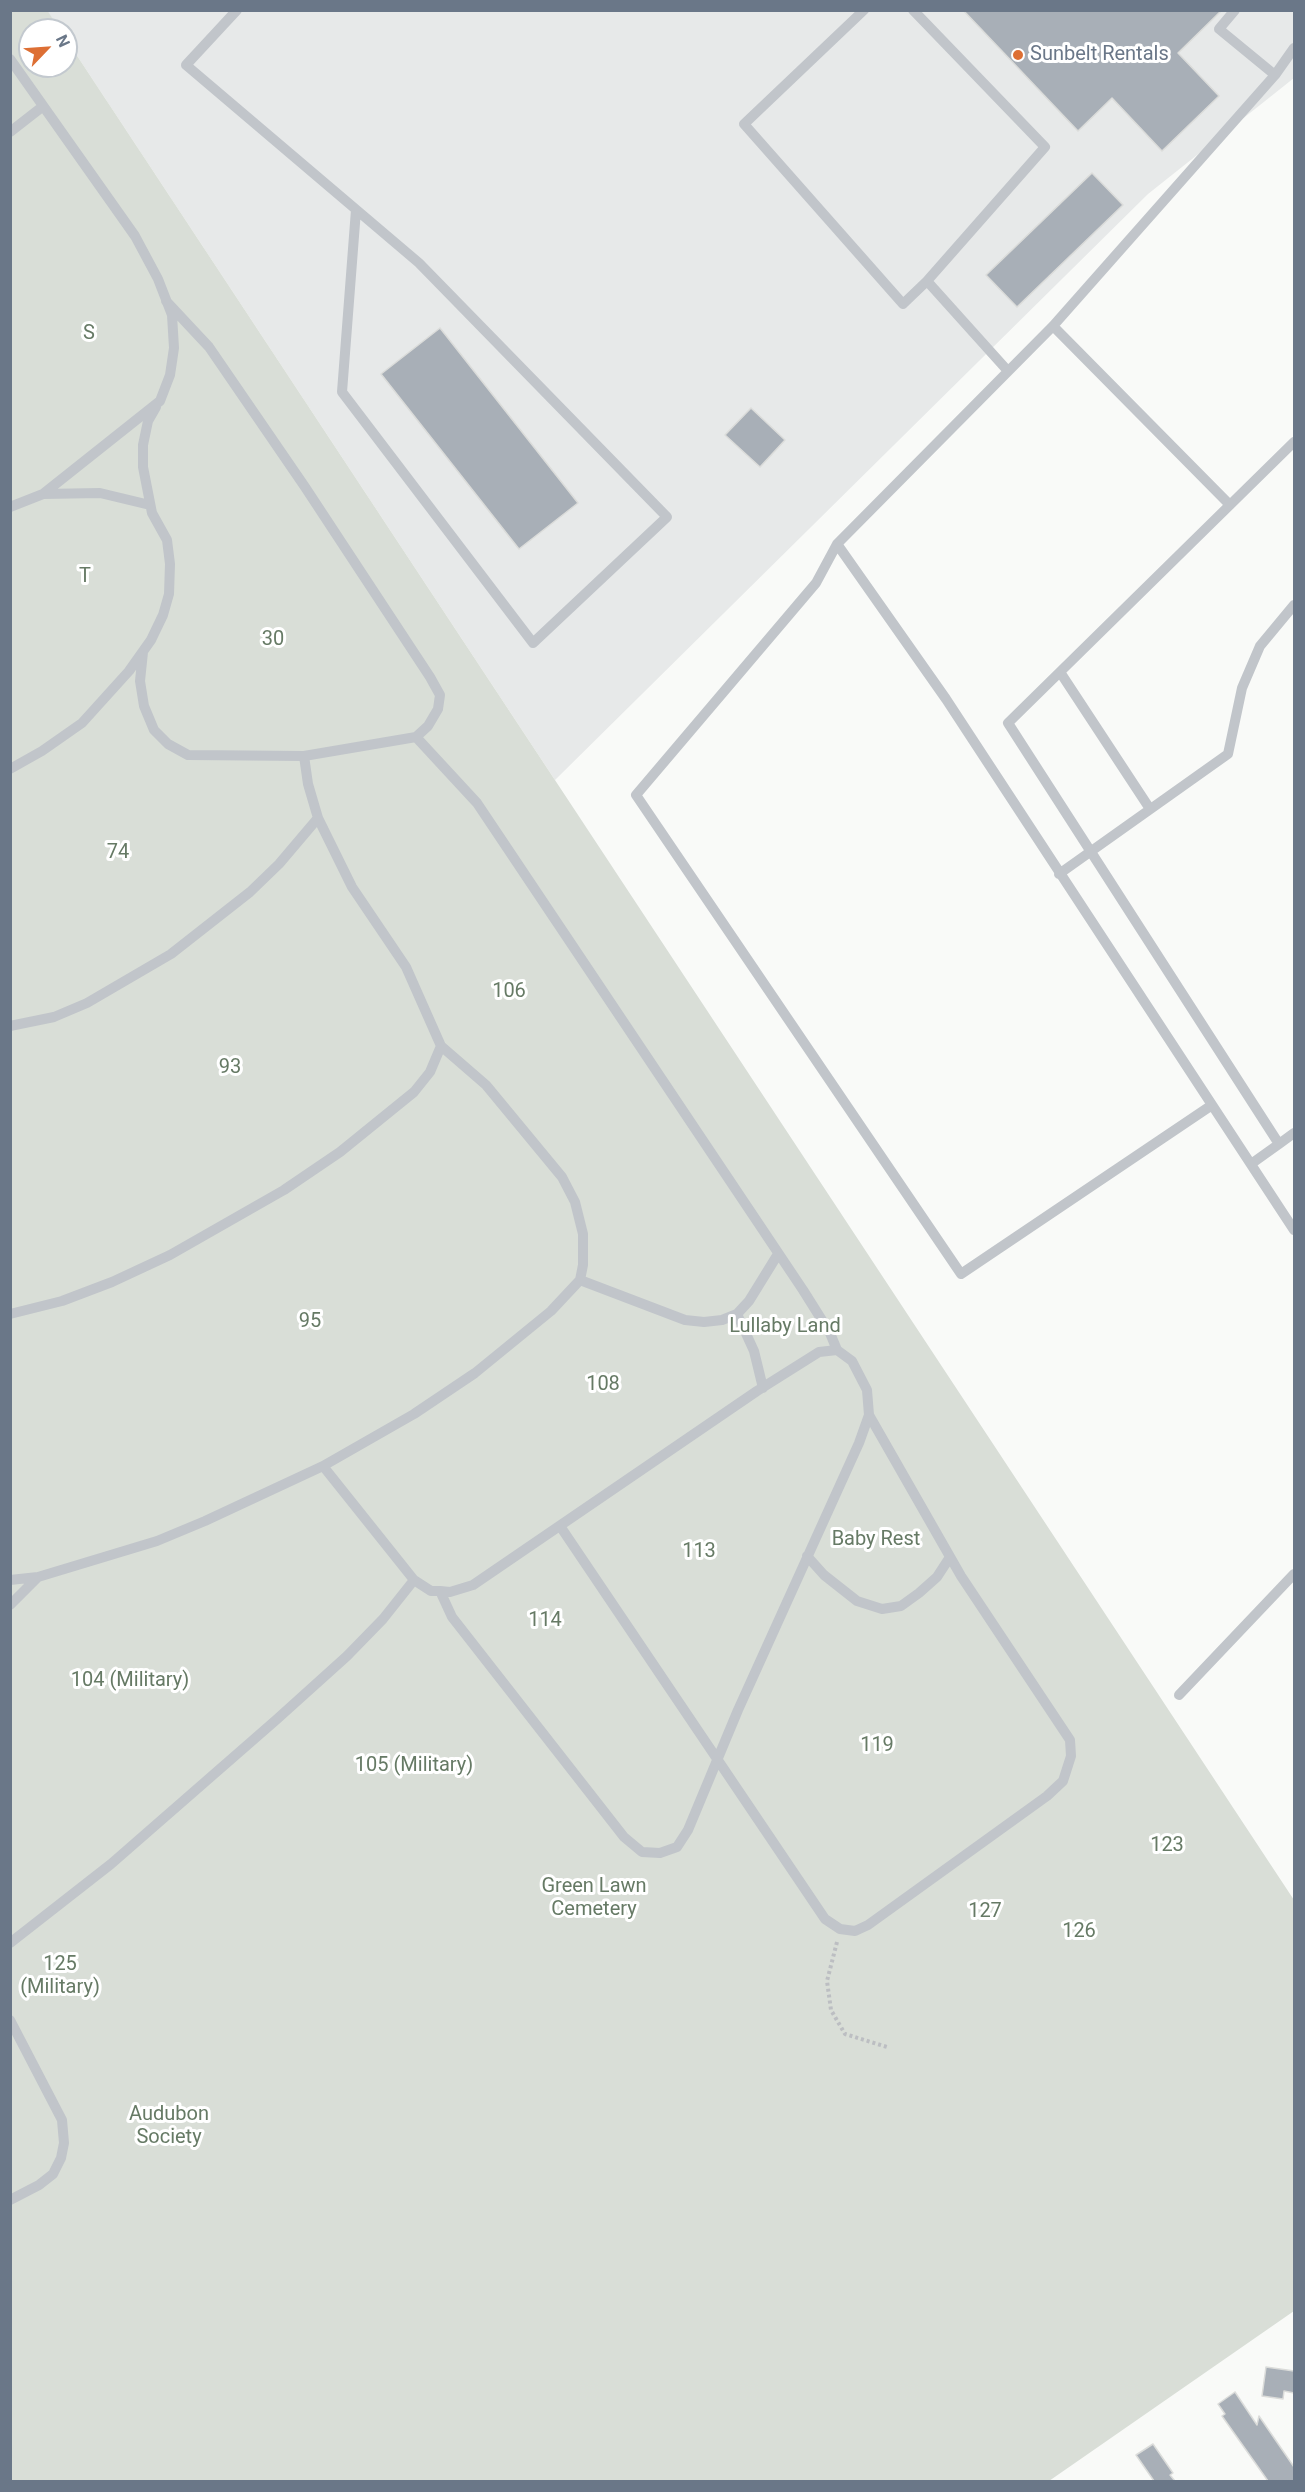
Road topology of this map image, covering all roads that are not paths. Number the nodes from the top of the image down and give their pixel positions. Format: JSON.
{"nodes":[{"id":1,"x":237,"y":10,"type":"edge"},
{"id":2,"x":864,"y":10,"type":"edge"},
{"id":3,"x":914,"y":10,"type":"edge"},
{"id":4,"x":1234,"y":10,"type":"edge"},
{"id":5,"x":1294,"y":48,"type":"edge"},
{"id":6,"x":10,"y":59,"type":"edge"},
{"id":7,"x":1275,"y":75,"type":"junction"},
{"id":8,"x":42,"y":107,"type":"junction"},
{"id":9,"x":10,"y":132,"type":"edge"},
{"id":10,"x":356,"y":210,"type":"junction"},
{"id":11,"x":927,"y":281,"type":"junction"},
{"id":12,"x":166,"y":300,"type":"junction"},
{"id":13,"x":1053,"y":326,"type":"junction"},
{"id":14,"x":1007,"y":370,"type":"junction"},
{"id":15,"x":160,"y":401,"type":"junction"},
{"id":16,"x":1294,"y":442,"type":"edge"},
{"id":17,"x":43,"y":494,"type":"junction"},
{"id":18,"x":1230,"y":505,"type":"junction"},
{"id":19,"x":150,"y":506,"type":"junction"},
{"id":20,"x":10,"y":507,"type":"edge"},
{"id":21,"x":837,"y":544,"type":"junction"},
{"id":22,"x":1294,"y":605,"type":"edge"},
{"id":23,"x":142,"y":652,"type":"junction"},
{"id":24,"x":1060,"y":672,"type":"junction"},
{"id":25,"x":416,"y":737,"type":"junction"},
{"id":26,"x":304,"y":756,"type":"junction"},
{"id":27,"x":10,"y":769,"type":"edge"},
{"id":28,"x":1150,"y":809,"type":"junction"},
{"id":29,"x":318,"y":818,"type":"junction"},
{"id":30,"x":1092,"y":850,"type":"junction"},
{"id":31,"x":1059,"y":874,"type":"junction"},
{"id":32,"x":10,"y":1026,"type":"edge"},
{"id":33,"x":441,"y":1046,"type":"junction"},
{"id":34,"x":1212,"y":1105,"type":"junction"},
{"id":35,"x":1294,"y":1133,"type":"edge"},
{"id":36,"x":1279,"y":1144,"type":"junction"},
{"id":37,"x":1251,"y":1164,"type":"junction"},
{"id":38,"x":1294,"y":1230,"type":"edge"},
{"id":39,"x":778,"y":1254,"type":"junction"},
{"id":40,"x":580,"y":1280,"type":"junction"},
{"id":41,"x":10,"y":1314,"type":"edge"},
{"id":42,"x":737,"y":1314,"type":"junction"},
{"id":43,"x":837,"y":1350,"type":"junction"},
{"id":44,"x":763,"y":1388,"type":"junction"},
{"id":45,"x":869,"y":1415,"type":"junction"},
{"id":46,"x":323,"y":1466,"type":"junction"},
{"id":47,"x":560,"y":1526,"type":"junction"},
{"id":48,"x":807,"y":1557,"type":"junction"},
{"id":49,"x":950,"y":1557,"type":"junction"},
{"id":50,"x":1294,"y":1574,"type":"edge"},
{"id":51,"x":38,"y":1577,"type":"junction"},
{"id":52,"x":10,"y":1580,"type":"edge"},
{"id":53,"x":414,"y":1580,"type":"junction"},
{"id":54,"x":440,"y":1591,"type":"junction"},
{"id":55,"x":10,"y":1605,"type":"edge"},
{"id":56,"x":1179,"y":1695,"type":"dead end"},
{"id":57,"x":717,"y":1760,"type":"junction"},
{"id":58,"x":10,"y":1943,"type":"edge"},
{"id":59,"x":10,"y":2020,"type":"edge"},
{"id":60,"x":10,"y":2200,"type":"edge"}],
"edges":[{"from":1,"to":10,"type":"lane"},
{"from":2,"to":11,"type":"lane"},
{"from":3,"to":11,"type":"lane"},
{"from":4,"to":7,"type":"lane"},
{"from":5,"to":7,"type":"lane"},
{"from":6,"to":8,"type":"lane"},
{"from":7,"to":13,"type":"lane"},
{"from":8,"to":9,"type":"lane"},
{"from":8,"to":12,"type":"lane"},
{"from":10,"to":10,"type":"lane"},
{"from":11,"to":14,"type":"lane"},
{"from":12,"to":15,"type":"lane"},
{"from":12,"to":25,"type":"lane"},
{"from":13,"to":14,"type":"lane"},
{"from":13,"to":18,"type":"lane"},
{"from":14,"to":21,"type":"lane"},
{"from":15,"to":17,"type":"lane"},
{"from":15,"to":19,"type":"lane"},
{"from":16,"to":18,"type":"lane"},
{"from":17,"to":19,"type":"lane"},
{"from":17,"to":20,"type":"lane"},
{"from":18,"to":24,"type":"lane"},
{"from":19,"to":23,"type":"lane"},
{"from":21,"to":31,"type":"lane"},
{"from":21,"to":34,"type":"lane"},
{"from":22,"to":28,"type":"lane"},
{"from":23,"to":26,"type":"lane"},
{"from":23,"to":27,"type":"lane"},
{"from":24,"to":28,"type":"lane"},
{"from":24,"to":30,"type":"lane"},
{"from":25,"to":26,"type":"lane"},
{"from":25,"to":39,"type":"lane"},
{"from":26,"to":29,"type":"lane"},
{"from":28,"to":30,"type":"lane"},
{"from":29,"to":32,"type":"lane"},
{"from":29,"to":33,"type":"lane"},
{"from":30,"to":31,"type":"lane"},
{"from":30,"to":36,"type":"lane"},
{"from":31,"to":34,"type":"lane"},
{"from":33,"to":40,"type":"lane"},
{"from":33,"to":41,"type":"lane"},
{"from":34,"to":37,"type":"lane"},
{"from":35,"to":36,"type":"lane"},
{"from":36,"to":37,"type":"lane"},
{"from":37,"to":38,"type":"lane"},
{"from":39,"to":42,"type":"lane"},
{"from":39,"to":43,"type":"lane"},
{"from":40,"to":42,"type":"lane"},
{"from":40,"to":46,"type":"lane"},
{"from":42,"to":44,"type":"lane"},
{"from":43,"to":44,"type":"lane"},
{"from":43,"to":45,"type":"lane"},
{"from":44,"to":47,"type":"lane"},
{"from":45,"to":48,"type":"lane"},
{"from":45,"to":49,"type":"lane"},
{"from":46,"to":51,"type":"lane"},
{"from":46,"to":53,"type":"lane"},
{"from":47,"to":54,"type":"lane"},
{"from":47,"to":57,"type":"lane"},
{"from":48,"to":49,"type":"lane"},
{"from":48,"to":57,"type":"lane"},
{"from":49,"to":57,"type":"lane"},
{"from":50,"to":56,"type":"lane"},
{"from":51,"to":52,"type":"lane"},
{"from":51,"to":55,"type":"lane"},
{"from":53,"to":54,"type":"lane"},
{"from":53,"to":58,"type":"lane"},
{"from":54,"to":57,"type":"lane"},
{"from":59,"to":60,"type":"lane"}]}
